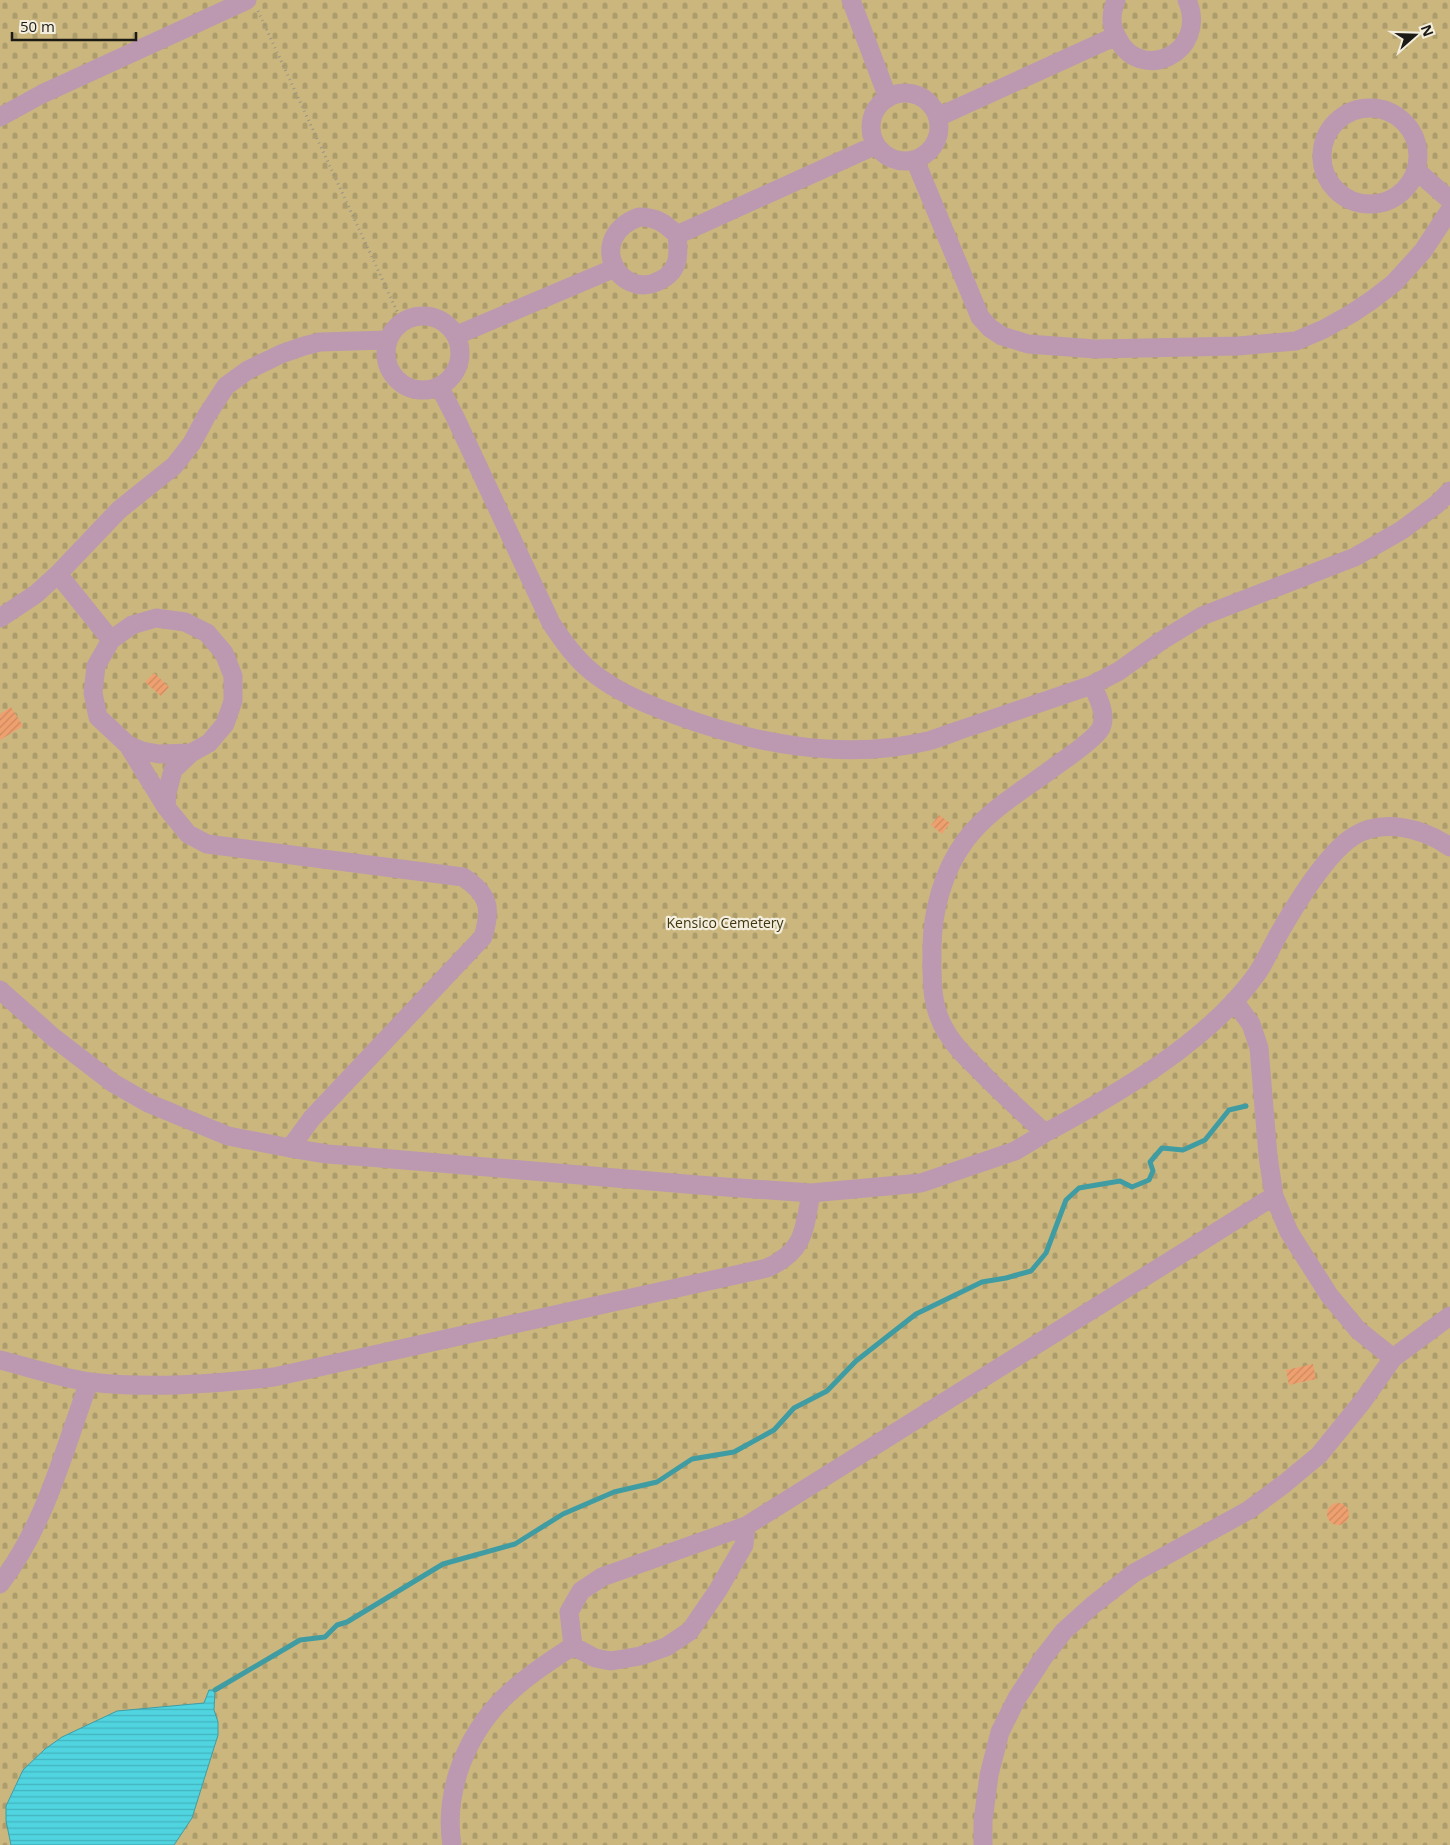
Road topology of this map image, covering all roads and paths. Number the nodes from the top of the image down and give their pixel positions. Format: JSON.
{"nodes":[{"id":1,"x":850,"y":0,"type":"edge"},
{"id":2,"x":1116,"y":0,"type":"edge"},
{"id":3,"x":1187,"y":0,"type":"edge"},
{"id":4,"x":252,"y":4,"type":"edge"},
{"id":5,"x":1116,"y":36,"type":"junction"},
{"id":6,"x":888,"y":98,"type":"junction"},
{"id":7,"x":0,"y":117,"type":"edge"},
{"id":8,"x":938,"y":117,"type":"junction"},
{"id":9,"x":876,"y":145,"type":"junction"},
{"id":10,"x":915,"y":160,"type":"junction"},
{"id":11,"x":1417,"y":172,"type":"junction"},
{"id":12,"x":1450,"y":200,"type":"edge"},
{"id":13,"x":1450,"y":210,"type":"edge"},
{"id":14,"x":677,"y":235,"type":"junction"},
{"id":15,"x":615,"y":268,"type":"junction"},
{"id":16,"x":402,"y":322,"type":"junction"},
{"id":17,"x":457,"y":335,"type":"junction"},
{"id":18,"x":388,"y":340,"type":"junction"},
{"id":19,"x":438,"y":386,"type":"junction"},
{"id":20,"x":1450,"y":491,"type":"edge"},
{"id":21,"x":58,"y":574,"type":"junction"},
{"id":22,"x":0,"y":618,"type":"edge"},
{"id":23,"x":111,"y":640,"type":"junction"},
{"id":24,"x":1092,"y":685,"type":"junction"},
{"id":25,"x":128,"y":745,"type":"junction"},
{"id":26,"x":191,"y":753,"type":"junction"},
{"id":27,"x":166,"y":807,"type":"junction"},
{"id":28,"x":1450,"y":847,"type":"edge"},
{"id":29,"x":0,"y":990,"type":"edge"},
{"id":30,"x":1234,"y":1001,"type":"junction"},
{"id":31,"x":1044,"y":1133,"type":"junction"},
{"id":32,"x":290,"y":1148,"type":"junction"},
{"id":33,"x":811,"y":1193,"type":"junction"},
{"id":34,"x":1274,"y":1196,"type":"junction"},
{"id":35,"x":1450,"y":1316,"type":"edge"},
{"id":36,"x":1393,"y":1358,"type":"junction"},
{"id":37,"x":0,"y":1360,"type":"edge"},
{"id":38,"x":89,"y":1382,"type":"junction"},
{"id":39,"x":746,"y":1526,"type":"junction"},
{"id":40,"x":0,"y":1584,"type":"edge"},
{"id":41,"x":573,"y":1646,"type":"junction"},
{"id":42,"x":452,"y":1845,"type":"edge"},
{"id":43,"x":983,"y":1845,"type":"edge"}],
"edges":[{"from":1,"to":6,"type":"lane"},
{"from":2,"to":5,"type":"lane"},
{"from":3,"to":5,"type":"lane"},
{"from":4,"to":7,"type":"lane"},
{"from":4,"to":16,"type":"path"},
{"from":5,"to":8,"type":"lane"},
{"from":6,"to":8,"type":"lane"},
{"from":6,"to":9,"type":"lane"},
{"from":8,"to":10,"type":"lane"},
{"from":9,"to":10,"type":"lane"},
{"from":9,"to":14,"type":"lane"},
{"from":10,"to":13,"type":"lane"},
{"from":11,"to":11,"type":"lane"},
{"from":11,"to":12,"type":"lane"},
{"from":14,"to":15,"type":"lane"},
{"from":14,"to":15,"type":"lane"},
{"from":15,"to":17,"type":"lane"},
{"from":16,"to":17,"type":"lane"},
{"from":16,"to":18,"type":"lane"},
{"from":17,"to":19,"type":"lane"},
{"from":18,"to":19,"type":"lane"},
{"from":18,"to":21,"type":"lane"},
{"from":19,"to":24,"type":"lane"},
{"from":20,"to":24,"type":"lane"},
{"from":21,"to":22,"type":"lane"},
{"from":21,"to":23,"type":"lane"},
{"from":23,"to":25,"type":"lane"},
{"from":23,"to":26,"type":"lane"},
{"from":24,"to":31,"type":"lane"},
{"from":25,"to":26,"type":"lane"},
{"from":25,"to":27,"type":"lane"},
{"from":26,"to":27,"type":"lane"},
{"from":27,"to":32,"type":"lane"},
{"from":28,"to":30,"type":"lane"},
{"from":29,"to":32,"type":"lane"},
{"from":30,"to":31,"type":"lane"},
{"from":30,"to":34,"type":"lane"},
{"from":31,"to":33,"type":"lane"},
{"from":32,"to":33,"type":"lane"},
{"from":33,"to":38,"type":"lane"},
{"from":34,"to":36,"type":"lane"},
{"from":34,"to":39,"type":"lane"},
{"from":35,"to":36,"type":"lane"},
{"from":36,"to":43,"type":"lane"},
{"from":37,"to":38,"type":"lane"},
{"from":38,"to":40,"type":"lane"},
{"from":39,"to":41,"type":"lane"},
{"from":39,"to":41,"type":"lane"},
{"from":41,"to":42,"type":"lane"}]}
